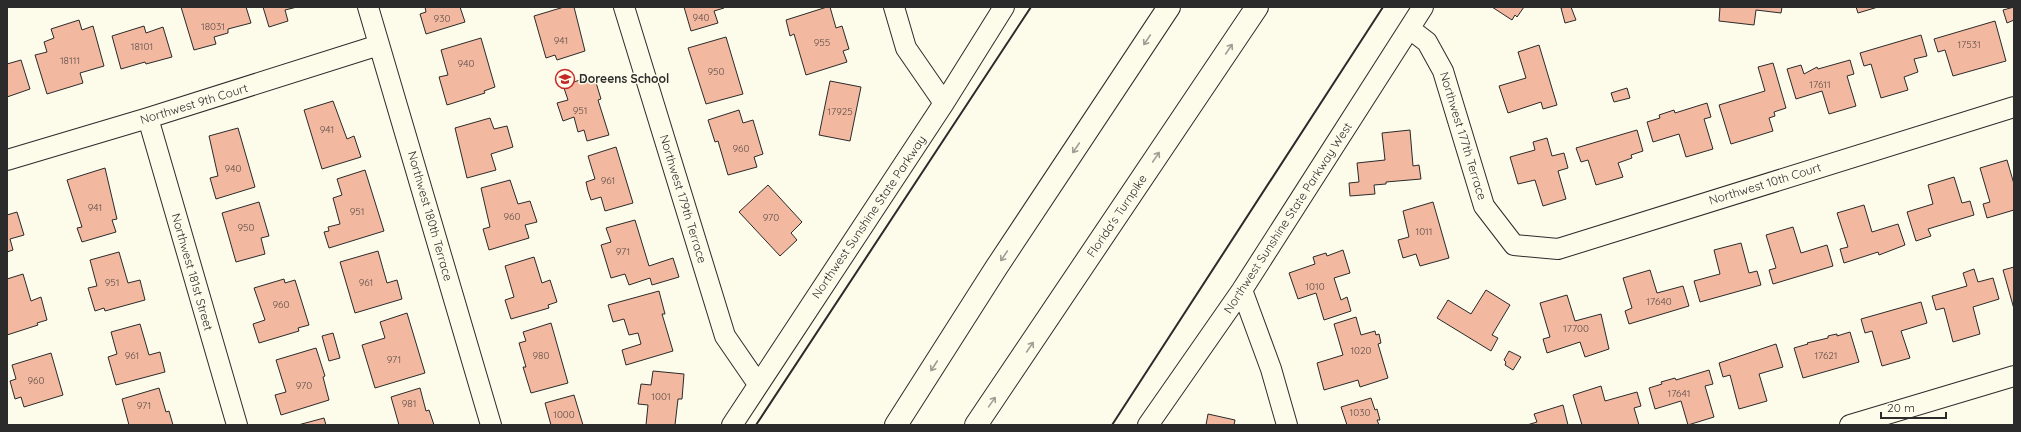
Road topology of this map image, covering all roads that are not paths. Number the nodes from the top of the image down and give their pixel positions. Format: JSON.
{"nodes":[{"id":1,"x":368,"y":7,"type":"edge"},
{"id":2,"x":624,"y":7,"type":"edge"},
{"id":3,"x":894,"y":7,"type":"edge"},
{"id":4,"x":1004,"y":7,"type":"edge"},
{"id":5,"x":1169,"y":7,"type":"edge"},
{"id":6,"x":1257,"y":7,"type":"edge"},
{"id":7,"x":1423,"y":7,"type":"edge"},
{"id":8,"x":1410,"y":29,"type":"junction"},
{"id":9,"x":379,"y":46,"type":"junction"},
{"id":10,"x":944,"y":103,"type":"junction"},
{"id":11,"x":2014,"y":107,"type":"edge"},
{"id":12,"x":148,"y":118,"type":"junction"},
{"id":13,"x":7,"y":160,"type":"edge"},
{"id":14,"x":1514,"y":245,"type":"joint"},
{"id":15,"x":1242,"y":290,"type":"junction"},
{"id":16,"x":2014,"y":376,"type":"edge"},
{"id":17,"x":758,"y":384,"type":"junction"},
{"id":18,"x":236,"y":425,"type":"edge"},
{"id":19,"x":491,"y":425,"type":"edge"},
{"id":20,"x":732,"y":425,"type":"edge"},
{"id":21,"x":896,"y":425,"type":"edge"},
{"id":22,"x":976,"y":425,"type":"edge"},
{"id":23,"x":1148,"y":425,"type":"edge"},
{"id":24,"x":1287,"y":425,"type":"edge"},
{"id":25,"x":1850,"y":425,"type":"edge"}],
"edges":[{"from":1,"to":9,"type":"street","name":"Northwest 180th Terrace"},
{"from":2,"to":17,"type":"street","name":"Northwest 179th Terrace"},
{"from":3,"to":10,"type":"street"},
{"from":4,"to":10,"type":"street","name":"Northwest Sunshine State Parkway"},
{"from":5,"to":21,"type":"highway","one_way":true},
{"from":22,"to":6,"type":"highway","name":"Florida's Turnpike","one_way":true},
{"from":7,"to":8,"type":"street","name":"Northwest Sunshine State Parkway West"},
{"from":8,"to":14,"type":"street","name":"Northwest 177th Terrace"},
{"from":8,"to":15,"type":"street","name":"Northwest Sunshine State Parkway West"},
{"from":9,"to":12,"type":"street","name":"Northwest 9th Court"},
{"from":9,"to":19,"type":"street","name":"Northwest 180th Terrace"},
{"from":10,"to":17,"type":"street","name":"Northwest Sunshine State Parkway"},
{"from":11,"to":14,"type":"street","name":"Northwest 10th Court"},
{"from":12,"to":13,"type":"street","name":"Northwest 9th Court"},
{"from":12,"to":18,"type":"street","name":"Northwest 181st Street"},
{"from":15,"to":23,"type":"street","name":"Northwest Sunshine State Parkway West"},
{"from":15,"to":24,"type":"street"},
{"from":16,"to":25,"type":"street"},
{"from":17,"to":20,"type":"street","name":"Northwest Sunshine State Parkway"}]}
